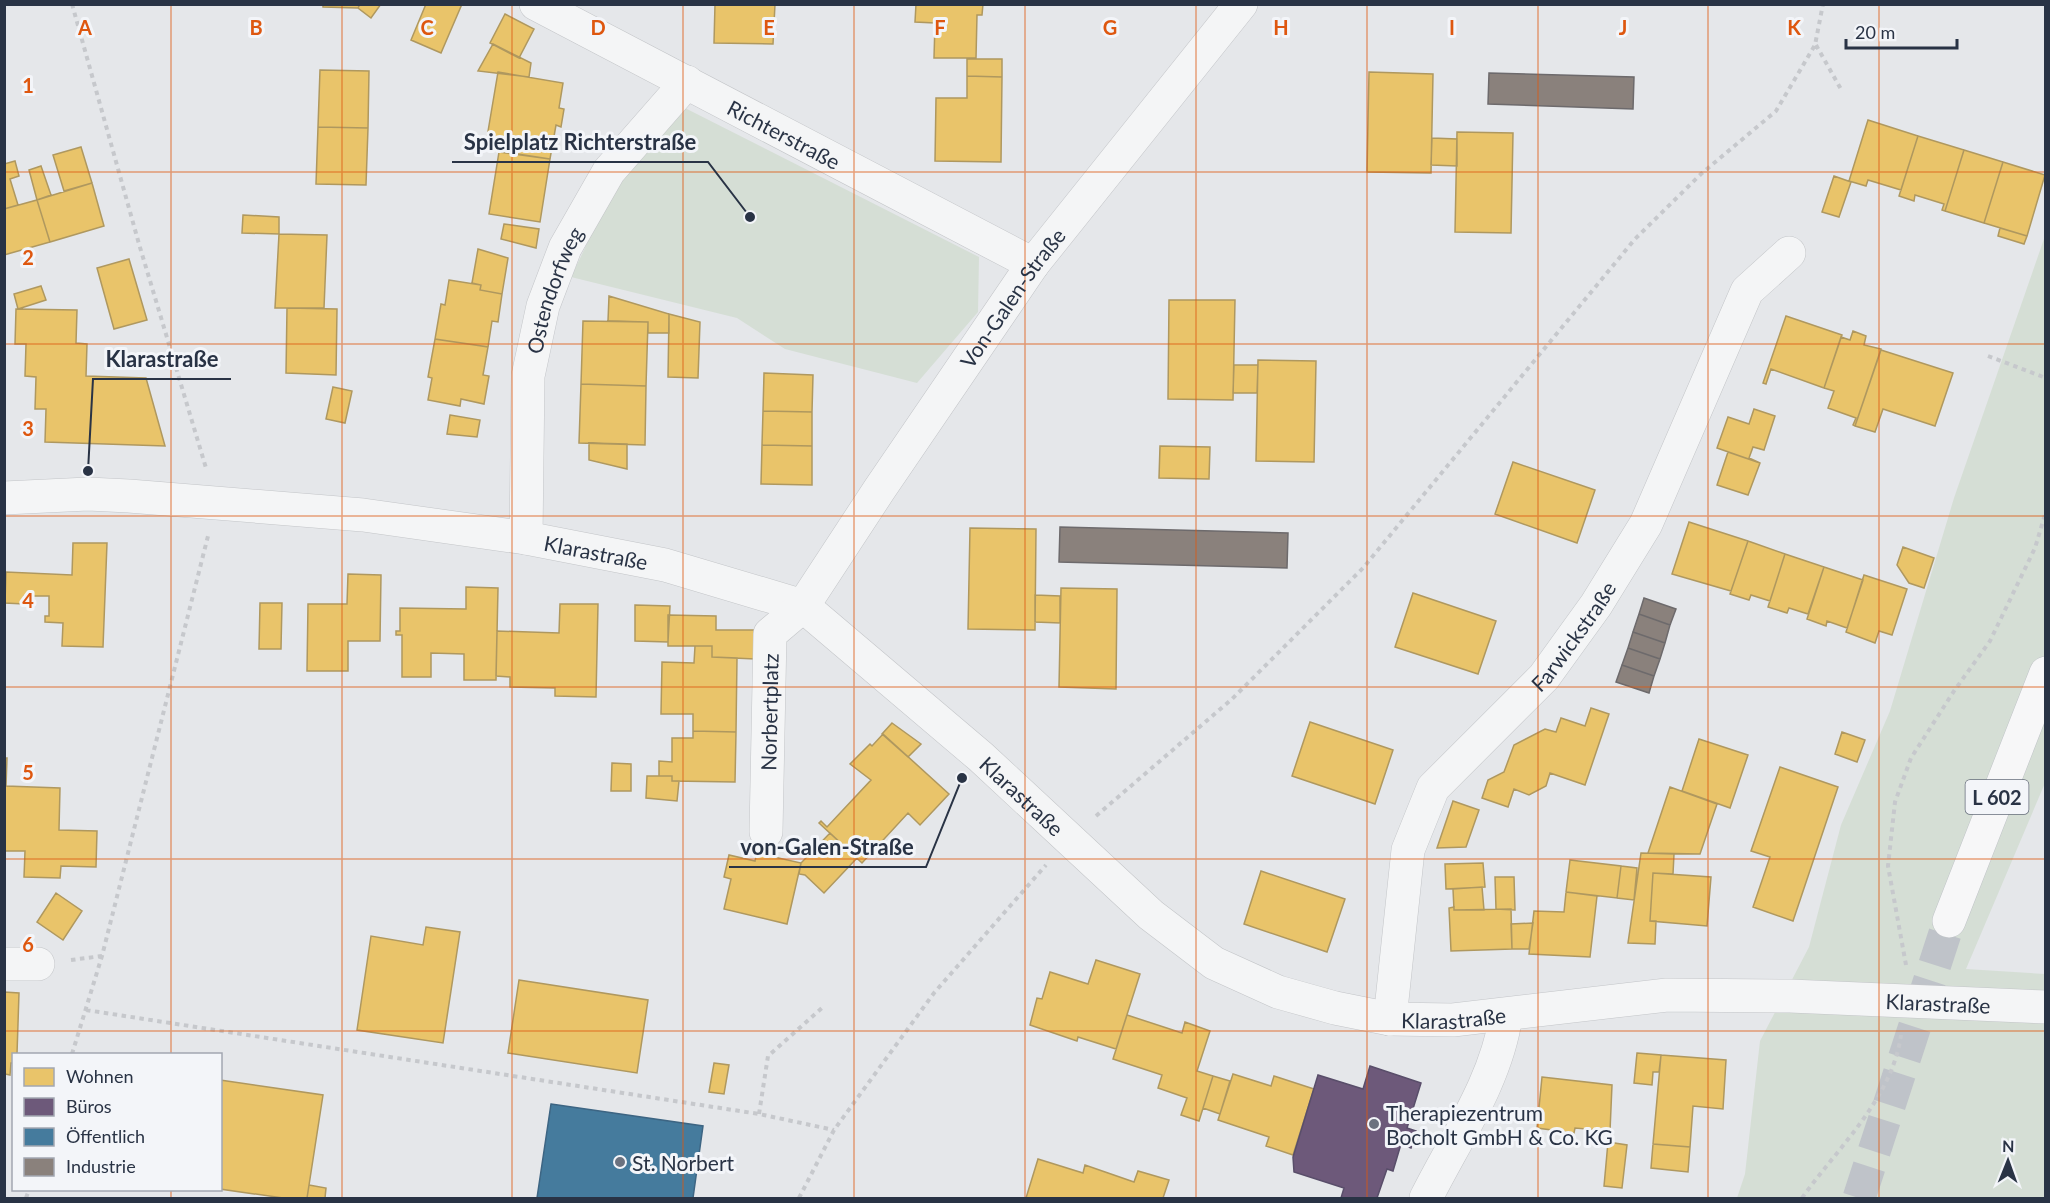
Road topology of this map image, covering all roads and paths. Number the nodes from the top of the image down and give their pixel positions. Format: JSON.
{"nodes":[{"id":1,"x":72,"y":4,"type":"edge"},
{"id":2,"x":536,"y":4,"type":"edge"},
{"id":3,"x":1241,"y":4,"type":"edge"},
{"id":4,"x":1823,"y":4,"type":"edge"},
{"id":5,"x":1815,"y":45,"type":"junction"},
{"id":6,"x":687,"y":82,"type":"junction"},
{"id":7,"x":1842,"y":91,"type":"dead end"},
{"id":8,"x":1789,"y":253,"type":"dead end"},
{"id":9,"x":1033,"y":264,"type":"junction"},
{"id":10,"x":1988,"y":356,"type":"dead end"},
{"id":11,"x":2046,"y":378,"type":"edge"},
{"id":12,"x":4,"y":498,"type":"edge"},
{"id":13,"x":216,"y":502,"type":"junction"},
{"id":14,"x":2046,"y":511,"type":"edge"},
{"id":15,"x":526,"y":538,"type":"junction"},
{"id":16,"x":803,"y":606,"type":"junction"},
{"id":17,"x":2046,"y":674,"type":"edge"},
{"id":18,"x":766,"y":832,"type":"dead end"},
{"id":19,"x":1070,"y":838,"type":"junction"},
{"id":20,"x":1949,"y":921,"type":"tunnel mouth"},
{"id":21,"x":4,"y":964,"type":"edge"},
{"id":22,"x":38,"y":964,"type":"dead end"},
{"id":23,"x":1906,"y":1001,"type":"junction"},
{"id":24,"x":823,"y":1007,"type":"dead end"},
{"id":25,"x":2046,"y":1007,"type":"edge"},
{"id":26,"x":86,"y":1010,"type":"junction"},
{"id":27,"x":1506,"y":1015,"type":"junction"},
{"id":28,"x":1390,"y":1019,"type":"junction"},
{"id":29,"x":72,"y":1053,"type":"edge"},
{"id":30,"x":759,"y":1114,"type":"junction"},
{"id":31,"x":834,"y":1130,"type":"junction"},
{"id":32,"x":800,"y":1198,"type":"edge"},
{"id":33,"x":1425,"y":1198,"type":"edge"},
{"id":34,"x":1802,"y":1198,"type":"edge"}],
"edges":[{"from":1,"to":13,"type":"path"},
{"from":2,"to":6,"type":"street","name":"Richterstraße"},
{"from":3,"to":9,"type":"street","name":"Von-Galen-Straße"},
{"from":4,"to":5,"type":"path"},
{"from":5,"to":7,"type":"path"},
{"from":5,"to":19,"type":"path"},
{"from":6,"to":9,"type":"street","name":"Richterstraße"},
{"from":6,"to":15,"type":"street","name":"Ostendorfweg"},
{"from":8,"to":28,"type":"street","name":"Farwickstraße"},
{"from":9,"to":16,"type":"street","name":"Von-Galen-Straße"},
{"from":10,"to":11,"type":"path"},
{"from":12,"to":13,"type":"street","name":"Klarastraße"},
{"from":13,"to":15,"type":"street","name":"Klarastraße"},
{"from":13,"to":26,"type":"path"},
{"from":14,"to":23,"type":"path"},
{"from":15,"to":16,"type":"street","name":"Klarastraße"},
{"from":16,"to":18,"type":"street","name":"Norbertplatz"},
{"from":16,"to":19,"type":"street","name":"Klarastraße"},
{"from":17,"to":20,"type":"main road","number":"L 602"},
{"from":19,"to":28,"type":"street","name":"Klarastraße"},
{"from":19,"to":31,"type":"path"},
{"from":21,"to":22,"type":"street"},
{"from":23,"to":25,"type":"street","name":"Klarastraße"},
{"from":23,"to":27,"type":"street","name":"Klarastraße"},
{"from":23,"to":34,"type":"path"},
{"from":24,"to":30,"type":"path"},
{"from":26,"to":29,"type":"path"},
{"from":26,"to":30,"type":"path"},
{"from":27,"to":28,"type":"street","name":"Klarastraße"},
{"from":27,"to":33,"type":"street"},
{"from":30,"to":31,"type":"path"},
{"from":31,"to":32,"type":"path"}]}
